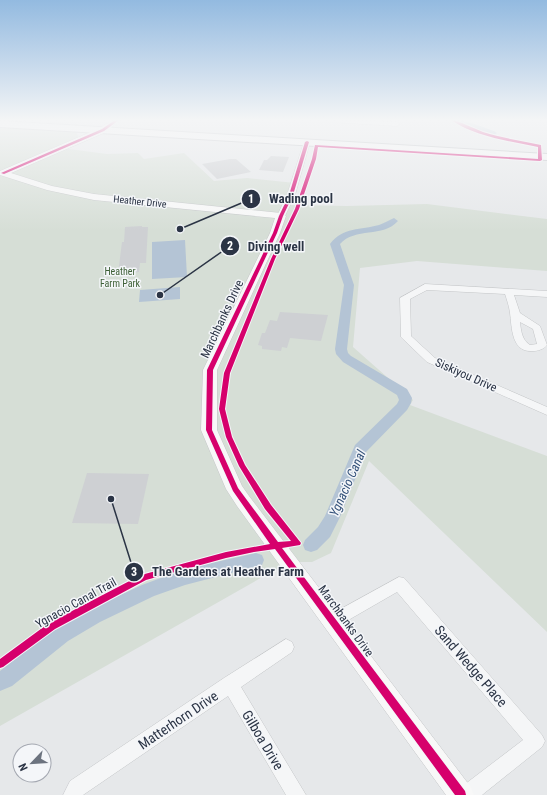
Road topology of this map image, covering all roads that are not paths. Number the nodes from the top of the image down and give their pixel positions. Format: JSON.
{"nodes":[{"id":1,"x":39,"y":157,"type":"edge"},
{"id":2,"x":303,"y":157,"type":"edge"},
{"id":3,"x":1,"y":174,"type":"edge"},
{"id":4,"x":281,"y":216,"type":"junction"},
{"id":5,"x":509,"y":292,"type":"junction"},
{"id":6,"x":547,"y":294,"type":"edge"},
{"id":7,"x":516,"y":315,"type":"dead end"},
{"id":8,"x":547,"y":411,"type":"edge"},
{"id":9,"x":333,"y":621,"type":"junction"},
{"id":10,"x":286,"y":647,"type":"dead end"},
{"id":11,"x":230,"y":684,"type":"junction"},
{"id":12,"x":72,"y":795,"type":"edge"},
{"id":13,"x":296,"y":795,"type":"edge"},
{"id":14,"x":461,"y":795,"type":"edge"},
{"id":15,"x":467,"y":795,"type":"edge"}],
"edges":[{"from":1,"to":3,"type":"street"},
{"from":2,"to":4,"type":"street","name":"Marchbanks Drive"},
{"from":3,"to":4,"type":"street","name":"Heather Drive"},
{"from":4,"to":9,"type":"street","name":"Marchbanks Drive"},
{"from":5,"to":6,"type":"street","name":"Siskiyou Drive"},
{"from":5,"to":7,"type":"street"},
{"from":5,"to":8,"type":"street","name":"Siskiyou Drive"},
{"from":9,"to":14,"type":"street","name":"Marchbanks Drive"},
{"from":9,"to":15,"type":"street","name":"Sand Wedge Place"},
{"from":10,"to":11,"type":"street","name":"Matterhorn Drive"},
{"from":11,"to":12,"type":"street","name":"Matterhorn Drive"},
{"from":11,"to":13,"type":"street","name":"Gilboa Drive"}]}
